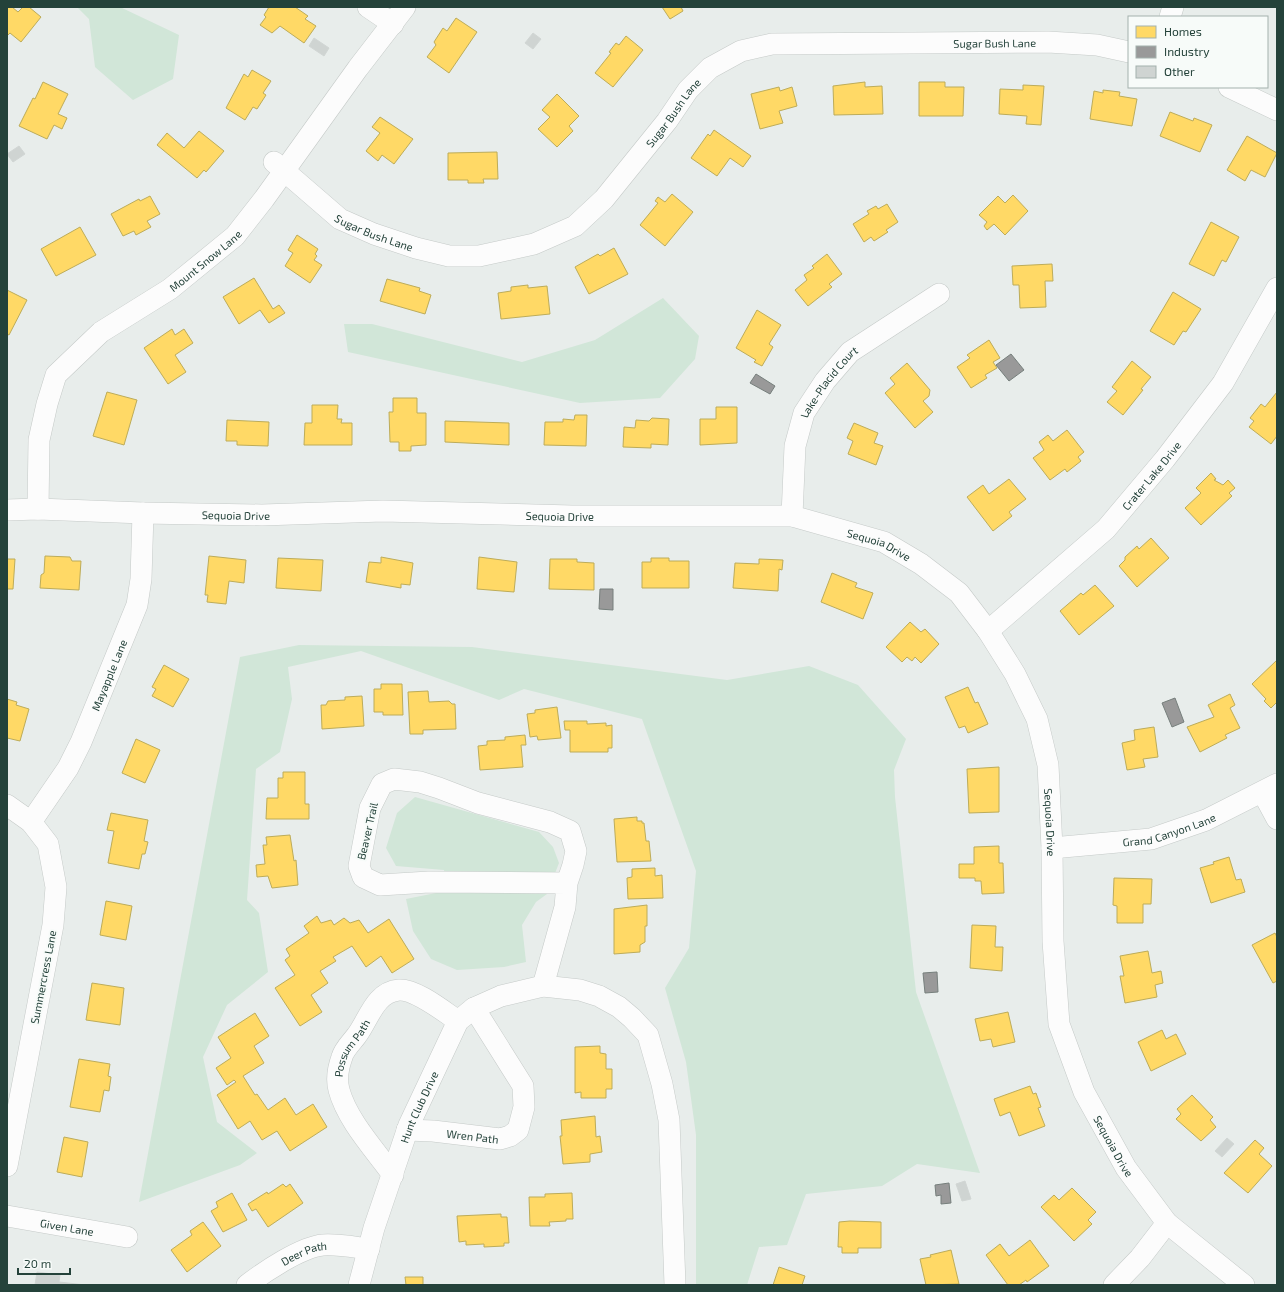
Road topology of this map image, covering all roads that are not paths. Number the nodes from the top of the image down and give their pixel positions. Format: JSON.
{"nodes":[{"id":1,"x":368,"y":7,"type":"edge"},
{"id":2,"x":405,"y":7,"type":"edge"},
{"id":3,"x":393,"y":24,"type":"junction"},
{"id":4,"x":1128,"y":52,"type":"edge"},
{"id":5,"x":1231,"y":88,"type":"edge"},
{"id":6,"x":1277,"y":110,"type":"edge"},
{"id":7,"x":279,"y":167,"type":"junction"},
{"id":8,"x":1277,"y":288,"type":"edge"},
{"id":9,"x":939,"y":294,"type":"dead end"},
{"id":10,"x":38,"y":509,"type":"junction"},
{"id":11,"x":7,"y":510,"type":"edge"},
{"id":12,"x":143,"y":513,"type":"junction"},
{"id":13,"x":792,"y":516,"type":"junction"},
{"id":14,"x":988,"y":630,"type":"junction"},
{"id":15,"x":1270,"y":789,"type":"edge"},
{"id":16,"x":7,"y":806,"type":"edge"},
{"id":17,"x":1277,"y":819,"type":"edge"},
{"id":18,"x":31,"y":822,"type":"junction"},
{"id":19,"x":1052,"y":848,"type":"junction"},
{"id":20,"x":567,"y":883,"type":"junction"},
{"id":21,"x":543,"y":986,"type":"junction"},
{"id":22,"x":466,"y":1014,"type":"junction"},
{"id":23,"x":12,"y":1107,"type":"edge"},
{"id":24,"x":407,"y":1130,"type":"junction"},
{"id":25,"x":7,"y":1166,"type":"edge"},
{"id":26,"x":393,"y":1175,"type":"junction"},
{"id":27,"x":7,"y":1216,"type":"edge"},
{"id":28,"x":1167,"y":1223,"type":"junction"},
{"id":29,"x":127,"y":1237,"type":"dead end"},
{"id":30,"x":369,"y":1249,"type":"junction"},
{"id":31,"x":247,"y":1285,"type":"edge"},
{"id":32,"x":359,"y":1285,"type":"edge"},
{"id":33,"x":675,"y":1285,"type":"edge"},
{"id":34,"x":1114,"y":1285,"type":"edge"},
{"id":35,"x":1244,"y":1285,"type":"edge"}],
"edges":[{"from":1,"to":3,"type":"street"},
{"from":2,"to":3,"type":"street","name":"Mount Snow Lane"},
{"from":3,"to":7,"type":"street","name":"Mount Snow Lane"},
{"from":4,"to":7,"type":"street","name":"Sugar Bush Lane"},
{"from":5,"to":6,"type":"street"},
{"from":7,"to":10,"type":"street","name":"Mount Snow Lane"},
{"from":8,"to":14,"type":"street","name":"Crater Lake Drive"},
{"from":9,"to":13,"type":"street","name":"Lake-Placid Court"},
{"from":10,"to":11,"type":"street","name":"Sequoia Drive"},
{"from":10,"to":12,"type":"street","name":"Sequoia Drive"},
{"from":12,"to":13,"type":"street","name":"Sequoia Drive"},
{"from":12,"to":18,"type":"street","name":"Mayapple Lane"},
{"from":13,"to":14,"type":"street","name":"Sequoia Drive"},
{"from":14,"to":19,"type":"street","name":"Sequoia Drive"},
{"from":15,"to":17,"type":"street"},
{"from":15,"to":19,"type":"street","name":"Grand Canyon Lane"},
{"from":16,"to":18,"type":"street","name":"Summercress Lane"},
{"from":18,"to":23,"type":"street","name":"Summercress Lane"},
{"from":19,"to":28,"type":"street","name":"Sequoia Drive"},
{"from":20,"to":20,"type":"street","name":"Beaver Trail"},
{"from":20,"to":21,"type":"street"},
{"from":21,"to":22,"type":"street"},
{"from":21,"to":33,"type":"street"},
{"from":22,"to":24,"type":"street","name":"Hunt Club Drive"},
{"from":22,"to":24,"type":"street","name":"Wren Path"},
{"from":22,"to":26,"type":"street","name":"Possum Path"},
{"from":23,"to":25,"type":"street","name":"Summercress Lane"},
{"from":24,"to":26,"type":"street","name":"Hunt Club Drive"},
{"from":26,"to":30,"type":"street","name":"Hunt Club Drive"},
{"from":27,"to":29,"type":"street","name":"Given Lane"},
{"from":28,"to":34,"type":"street"},
{"from":28,"to":35,"type":"street","name":"Sequoia Drive"},
{"from":30,"to":31,"type":"street","name":"Deer Path"},
{"from":30,"to":32,"type":"street","name":"Hunt Club Drive"}]}
